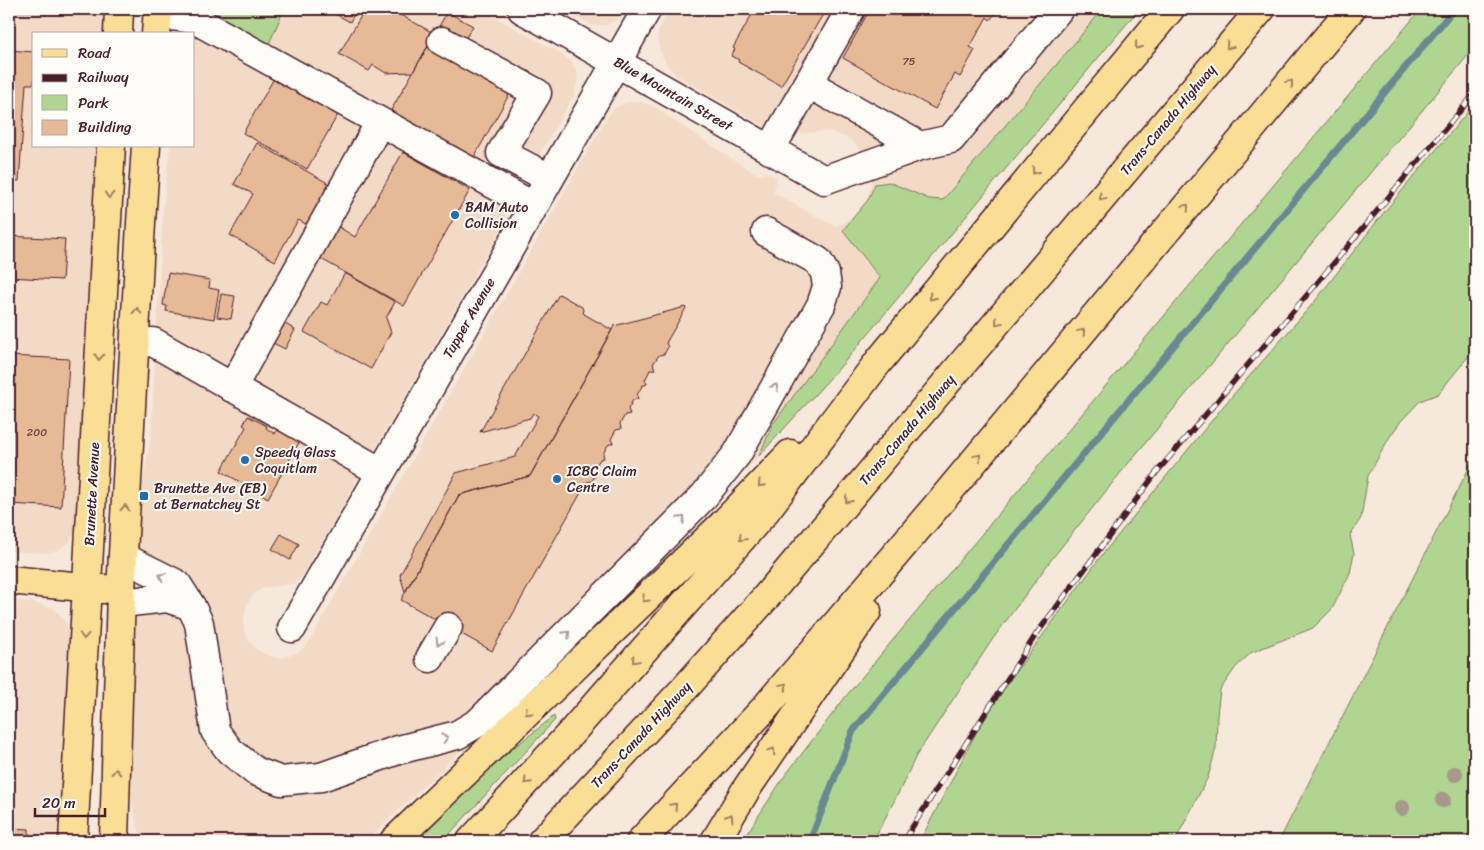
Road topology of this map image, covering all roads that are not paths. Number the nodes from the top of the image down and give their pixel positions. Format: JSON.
{"nodes":[{"id":1,"x":119,"y":9,"type":"edge"},
{"id":2,"x":522,"y":9,"type":"edge"},
{"id":3,"x":646,"y":9,"type":"edge"},
{"id":4,"x":851,"y":9,"type":"edge"},
{"id":5,"x":1059,"y":9,"type":"edge"},
{"id":6,"x":1170,"y":9,"type":"edge"},
{"id":7,"x":1261,"y":9,"type":"edge"},
{"id":8,"x":1351,"y":9,"type":"edge"},
{"id":9,"x":158,"y":19,"type":"edge"},
{"id":10,"x":118,"y":32,"type":"edge"},
{"id":11,"x":442,"y":41,"type":"dead end"},
{"id":12,"x":616,"y":62,"type":"junction"},
{"id":13,"x":809,"y":84,"type":"junction"},
{"id":14,"x":380,"y":122,"type":"junction"},
{"id":15,"x":920,"y":146,"type":"junction"},
{"id":16,"x":111,"y":148,"type":"edge"},
{"id":17,"x":146,"y":148,"type":"edge"},
{"id":18,"x":770,"y":150,"type":"junction"},
{"id":19,"x":549,"y":178,"type":"junction"},
{"id":20,"x":534,"y":206,"type":"junction"},
{"id":21,"x":766,"y":232,"type":"dead end"},
{"id":22,"x":135,"y":343,"type":"junction"},
{"id":23,"x":880,"y":361,"type":"junction"},
{"id":24,"x":232,"y":388,"type":"junction"},
{"id":25,"x":381,"y":472,"type":"junction"},
{"id":26,"x":946,"y":495,"type":"junction"},
{"id":27,"x":123,"y":557,"type":"junction"},
{"id":28,"x":9,"y":580,"type":"edge"},
{"id":29,"x":86,"y":587,"type":"junction"},
{"id":30,"x":121,"y":597,"type":"junction"},
{"id":31,"x":191,"y":606,"type":"junction"},
{"id":32,"x":448,"y":627,"type":"dead end"},
{"id":33,"x":292,"y":628,"type":"dead end"},
{"id":34,"x":430,"y":658,"type":"dead end"},
{"id":35,"x":115,"y":840,"type":"edge"},
{"id":36,"x":73,"y":841,"type":"edge"},
{"id":37,"x":394,"y":841,"type":"edge"},
{"id":38,"x":471,"y":841,"type":"edge"},
{"id":39,"x":542,"y":841,"type":"edge"},
{"id":40,"x":641,"y":841,"type":"edge"},
{"id":41,"x":715,"y":841,"type":"edge"}],
"edges":[{"from":1,"to":10,"type":"main road"},
{"from":2,"to":12,"type":"street","name":"Blue Mountain Street"},
{"from":3,"to":12,"type":"street","name":"Tupper Avenue"},
{"from":4,"to":13,"type":"street"},
{"from":5,"to":15,"type":"street"},
{"from":6,"to":23,"type":"main road","one_way":true},
{"from":7,"to":39,"type":"main road","name":"Trans-Canada Highway","one_way":true},
{"from":26,"to":8,"type":"main road","one_way":true},
{"from":9,"to":14,"type":"street"},
{"from":11,"to":19,"type":"street"},
{"from":12,"to":18,"type":"street","name":"Blue Mountain Street"},
{"from":12,"to":19,"type":"street","name":"Tupper Avenue"},
{"from":13,"to":15,"type":"street"},
{"from":13,"to":18,"type":"street"},
{"from":14,"to":20,"type":"street"},
{"from":14,"to":24,"type":"street"},
{"from":15,"to":18,"type":"street","name":"Blue Mountain Street"},
{"from":16,"to":29,"type":"main road","name":"Brunette Avenue","one_way":true},
{"from":22,"to":17,"type":"main road","one_way":true},
{"from":19,"to":20,"type":"street","name":"Tupper Avenue"},
{"from":20,"to":25,"type":"street","name":"Tupper Avenue"},
{"from":31,"to":21,"type":"street","one_way":true},
{"from":22,"to":24,"type":"street"},
{"from":27,"to":22,"type":"main road","one_way":true},
{"from":23,"to":37,"type":"main road","one_way":true},
{"from":23,"to":38,"type":"main road","one_way":true},
{"from":24,"to":25,"type":"street"},
{"from":25,"to":33,"type":"street","name":"Tupper Avenue"},
{"from":40,"to":26,"type":"main road","one_way":true},
{"from":41,"to":26,"type":"main road","one_way":true},
{"from":27,"to":30,"type":"main road"},
{"from":31,"to":27,"type":"street","one_way":true},
{"from":28,"to":29,"type":"main road"},
{"from":29,"to":30,"type":"main road"},
{"from":29,"to":36,"type":"main road","name":"Brunette Avenue","one_way":true},
{"from":30,"to":31,"type":"street"},
{"from":35,"to":30,"type":"main road","one_way":true},
{"from":32,"to":34,"type":"street","one_way":true}]}
